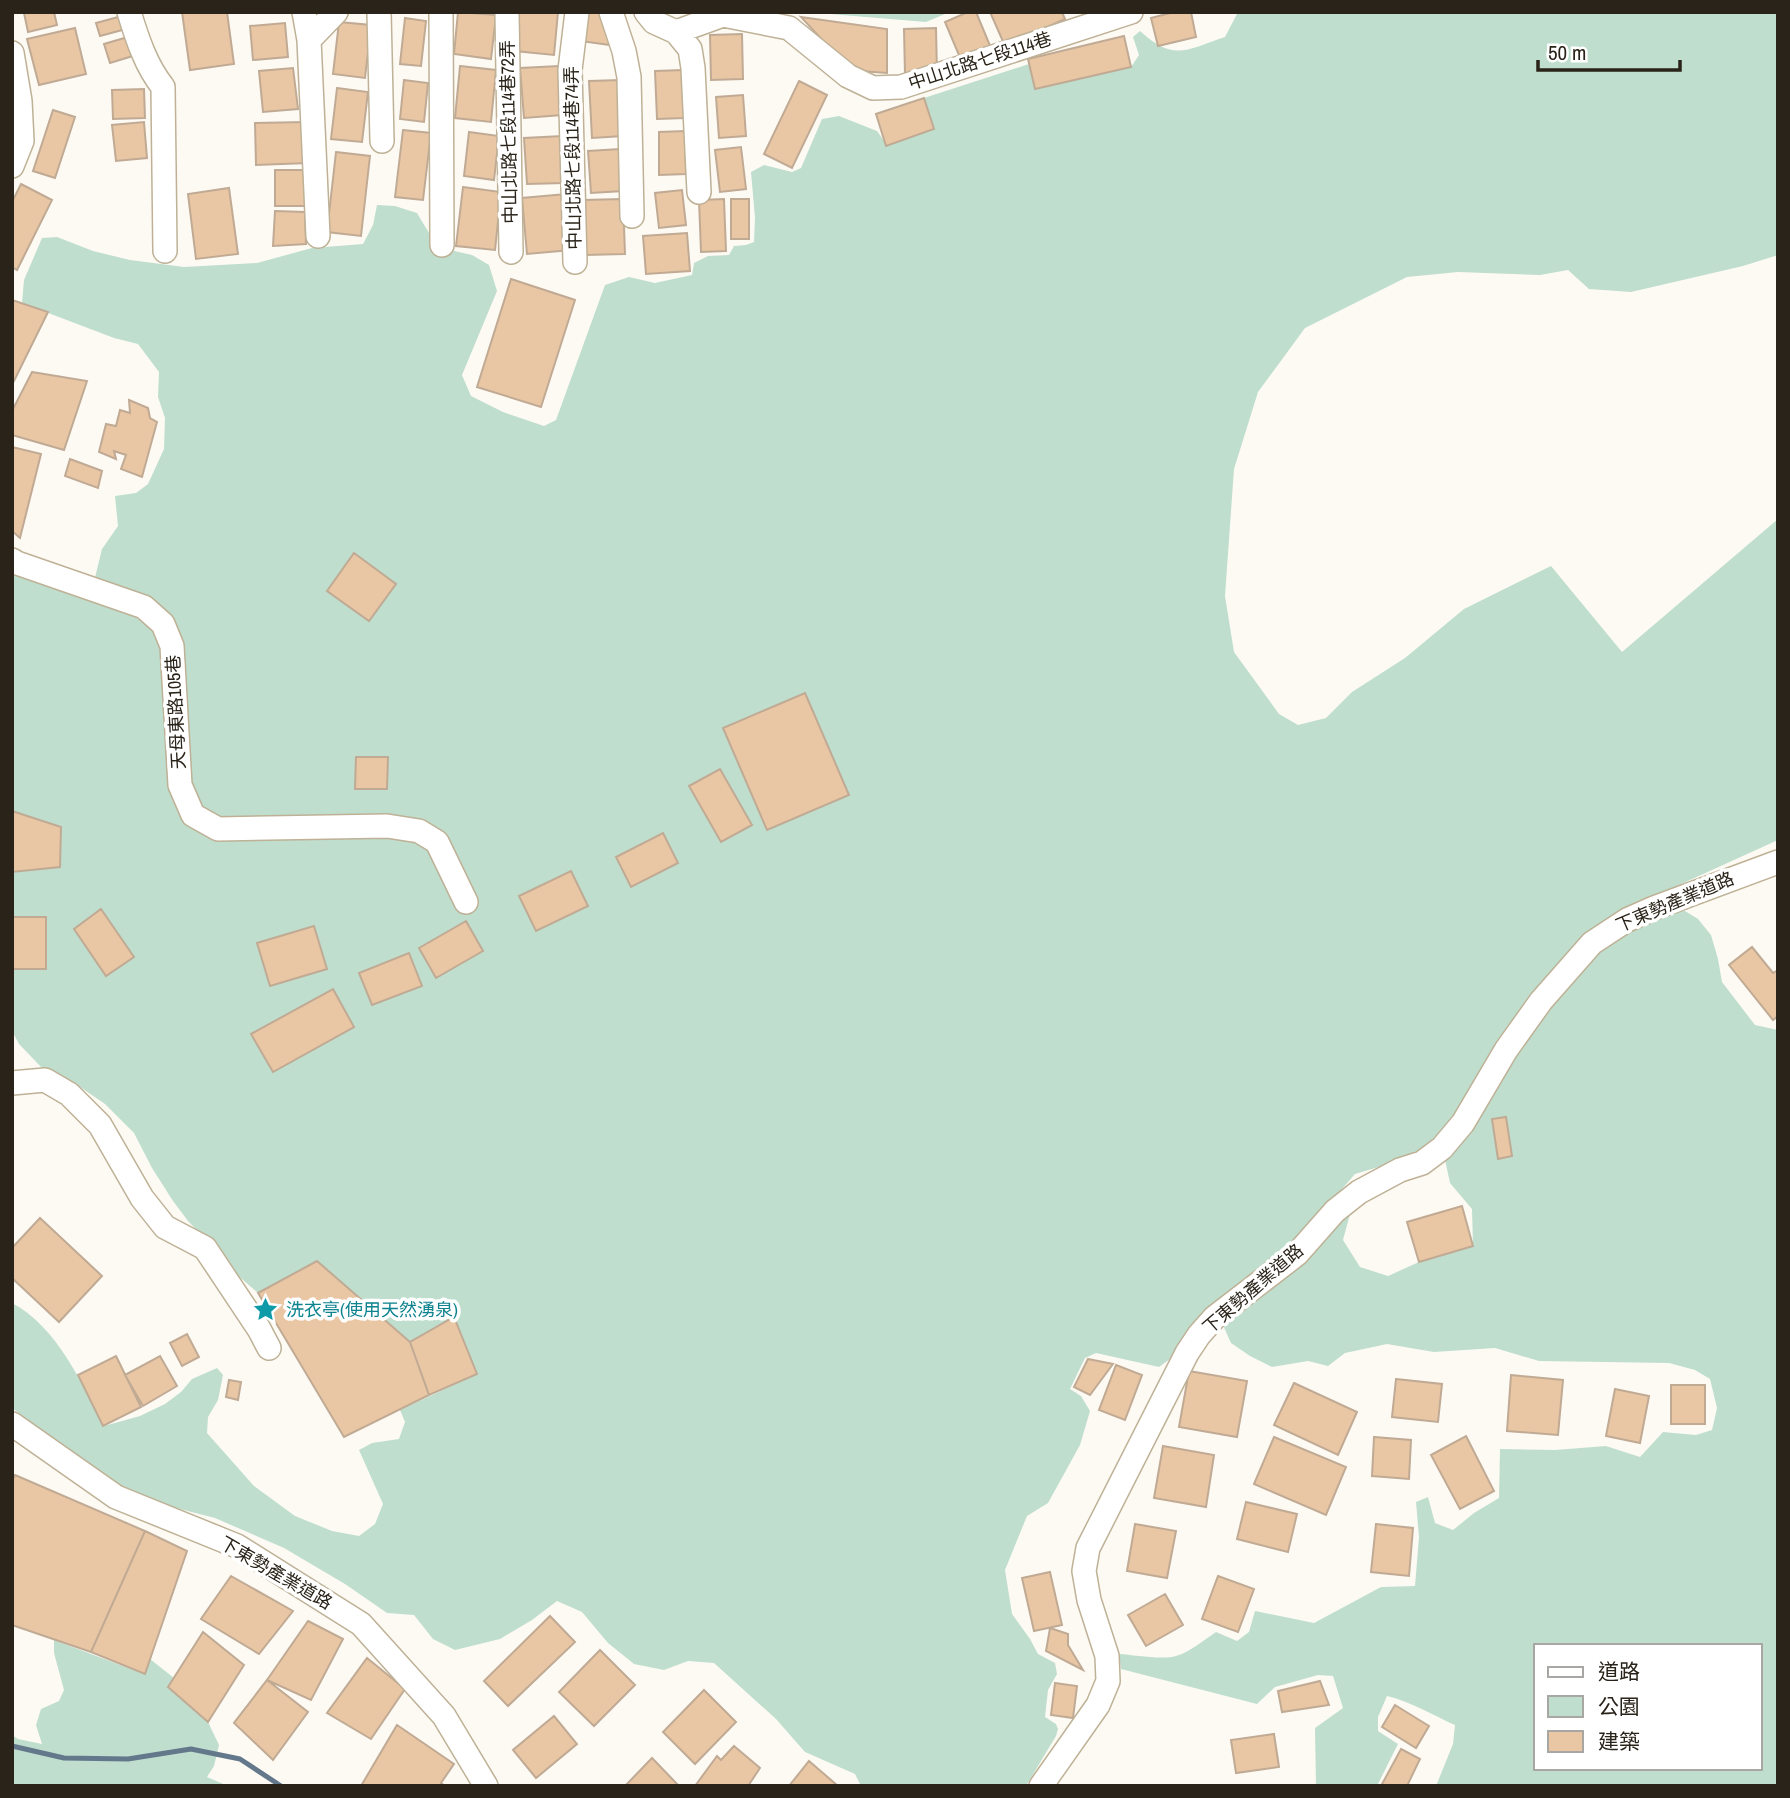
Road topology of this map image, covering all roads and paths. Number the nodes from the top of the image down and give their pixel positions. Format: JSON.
{"nodes":[{"id":1,"x":129,"y":12,"type":"edge"},
{"id":2,"x":304,"y":12,"type":"edge"},
{"id":3,"x":336,"y":12,"type":"edge"},
{"id":4,"x":379,"y":12,"type":"edge"},
{"id":5,"x":441,"y":12,"type":"edge"},
{"id":6,"x":507,"y":12,"type":"edge"},
{"id":7,"x":577,"y":12,"type":"edge"},
{"id":8,"x":611,"y":12,"type":"edge"},
{"id":9,"x":646,"y":12,"type":"edge"},
{"id":10,"x":1131,"y":12,"type":"edge"},
{"id":11,"x":676,"y":32,"type":"junction"},
{"id":12,"x":309,"y":40,"type":"junction"},
{"id":13,"x":12,"y":53,"type":"edge"},
{"id":14,"x":382,"y":141,"type":"dead end"},
{"id":15,"x":12,"y":166,"type":"edge"},
{"id":16,"x":699,"y":192,"type":"dead end"},
{"id":17,"x":632,"y":216,"type":"dead end"},
{"id":18,"x":318,"y":236,"type":"dead end"},
{"id":19,"x":442,"y":245,"type":"dead end"},
{"id":20,"x":165,"y":251,"type":"dead end"},
{"id":21,"x":511,"y":252,"type":"dead end"},
{"id":22,"x":575,"y":262,"type":"dead end"},
{"id":23,"x":12,"y":559,"type":"edge"},
{"id":24,"x":1778,"y":862,"type":"edge"},
{"id":25,"x":466,"y":902,"type":"dead end"},
{"id":26,"x":12,"y":1083,"type":"edge"},
{"id":27,"x":269,"y":1348,"type":"dead end"},
{"id":28,"x":12,"y":1424,"type":"edge"},
{"id":29,"x":486,"y":1786,"type":"edge"},
{"id":30,"x":1041,"y":1786,"type":"edge"}],
"edges":[{"from":1,"to":20,"type":"street"},
{"from":2,"to":12,"type":"street"},
{"from":3,"to":12,"type":"street"},
{"from":4,"to":14,"type":"street"},
{"from":5,"to":19,"type":"street"},
{"from":6,"to":21,"type":"street","name":"中山北路七段114巷72弄"},
{"from":7,"to":22,"type":"street","name":"中山北路七段114巷74弄"},
{"from":8,"to":17,"type":"street"},
{"from":9,"to":11,"type":"street"},
{"from":10,"to":11,"type":"street","name":"中山北路七段114巷"},
{"from":11,"to":16,"type":"street"},
{"from":12,"to":18,"type":"street"},
{"from":13,"to":15,"type":"street"},
{"from":23,"to":25,"type":"street","name":"天母東路105巷"},
{"from":24,"to":30,"type":"street","name":"下東勢產業道路"},
{"from":26,"to":27,"type":"street"},
{"from":28,"to":29,"type":"street","name":"下東勢產業道路"}]}
